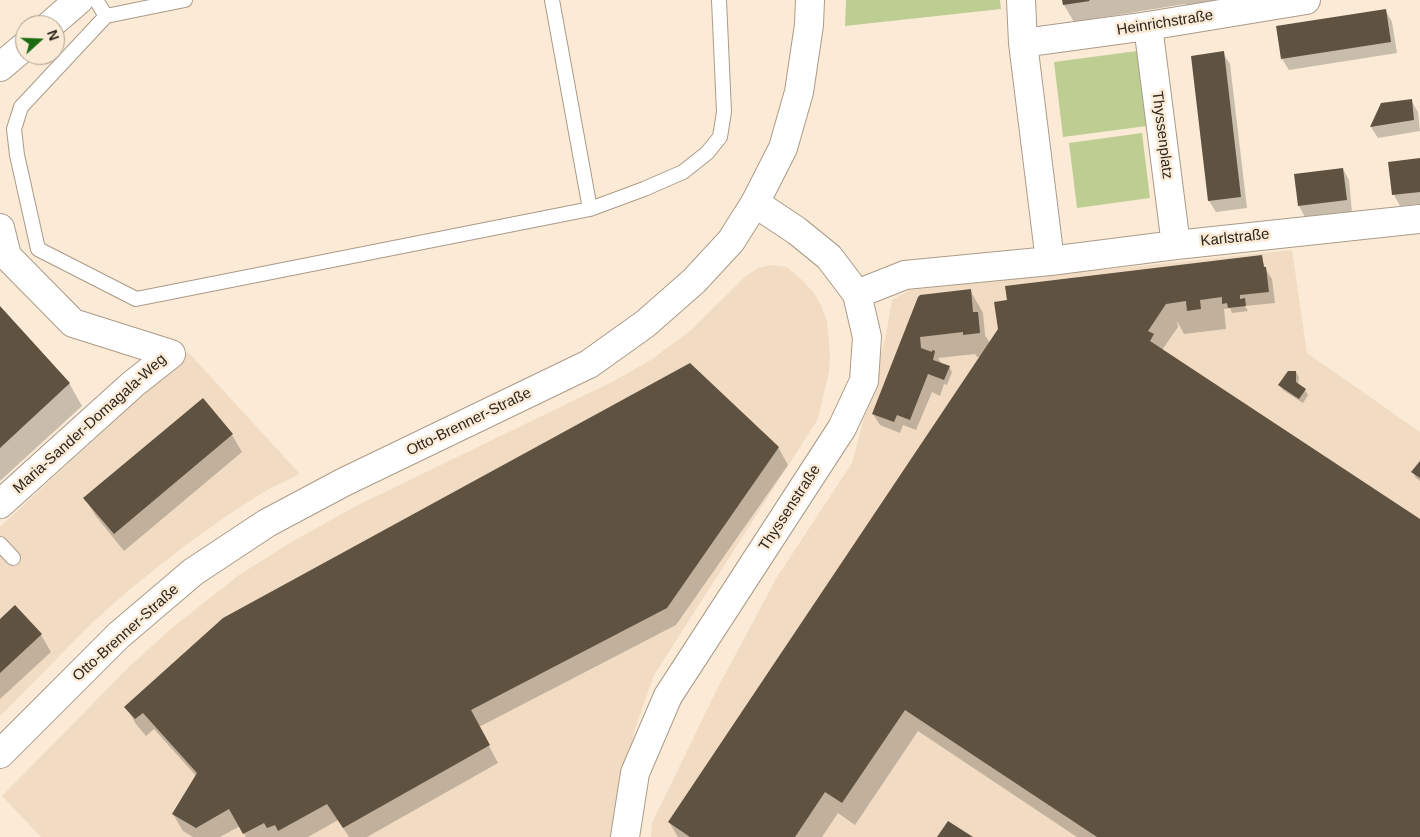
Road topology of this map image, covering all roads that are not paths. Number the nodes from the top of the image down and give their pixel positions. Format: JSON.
{"nodes":[{"id":1,"x":79,"y":0,"type":"edge"},
{"id":2,"x":96,"y":0,"type":"edge"},
{"id":3,"x":185,"y":0,"type":"edge"},
{"id":4,"x":552,"y":0,"type":"edge"},
{"id":5,"x":719,"y":0,"type":"edge"},
{"id":6,"x":810,"y":0,"type":"edge"},
{"id":7,"x":1021,"y":0,"type":"edge"},
{"id":8,"x":1306,"y":0,"type":"edge"},
{"id":9,"x":62,"y":15,"type":"edge"},
{"id":10,"x":106,"y":16,"type":"junction"},
{"id":11,"x":1148,"y":26,"type":"junction"},
{"id":12,"x":1023,"y":43,"type":"junction"},
{"id":13,"x":15,"y":54,"type":"edge"},
{"id":14,"x":0,"y":67,"type":"edge"},
{"id":15,"x":755,"y":203,"type":"junction"},
{"id":16,"x":590,"y":209,"type":"junction"},
{"id":17,"x":1420,"y":219,"type":"edge"},
{"id":18,"x":0,"y":228,"type":"edge"},
{"id":19,"x":1176,"y":245,"type":"junction"},
{"id":20,"x":1050,"y":261,"type":"junction"},
{"id":21,"x":857,"y":294,"type":"junction"},
{"id":22,"x":0,"y":504,"type":"edge"},
{"id":23,"x":0,"y":544,"type":"edge"},
{"id":24,"x":13,"y":558,"type":"dead end"},
{"id":25,"x":0,"y":754,"type":"edge"},
{"id":26,"x":625,"y":837,"type":"edge"}],
"edges":[{"from":1,"to":9,"type":"street"},
{"from":2,"to":10,"type":"lane"},
{"from":3,"to":10,"type":"lane"},
{"from":4,"to":16,"type":"lane"},
{"from":5,"to":16,"type":"lane"},
{"from":6,"to":15,"type":"street","name":"Otto-Brenner-Straße"},
{"from":7,"to":12,"type":"street"},
{"from":8,"to":11,"type":"street","name":"Heinrichstraße"},
{"from":10,"to":16,"type":"lane"},
{"from":11,"to":12,"type":"street","name":"Heinrichstraße"},
{"from":11,"to":19,"type":"street","name":"Thyssenplatz"},
{"from":12,"to":20,"type":"street"},
{"from":13,"to":14,"type":"street"},
{"from":15,"to":21,"type":"street","name":"Thyssenstraße"},
{"from":15,"to":25,"type":"street","name":"Otto-Brenner-Straße"},
{"from":17,"to":19,"type":"street","name":"Karlstraße"},
{"from":18,"to":22,"type":"street","name":"Maria-Sander-Domagala-Weg"},
{"from":19,"to":20,"type":"street","name":"Karlstraße"},
{"from":20,"to":21,"type":"street","name":"Karlstraße"},
{"from":21,"to":26,"type":"street","name":"Thyssenstraße"},
{"from":23,"to":24,"type":"lane"}]}
